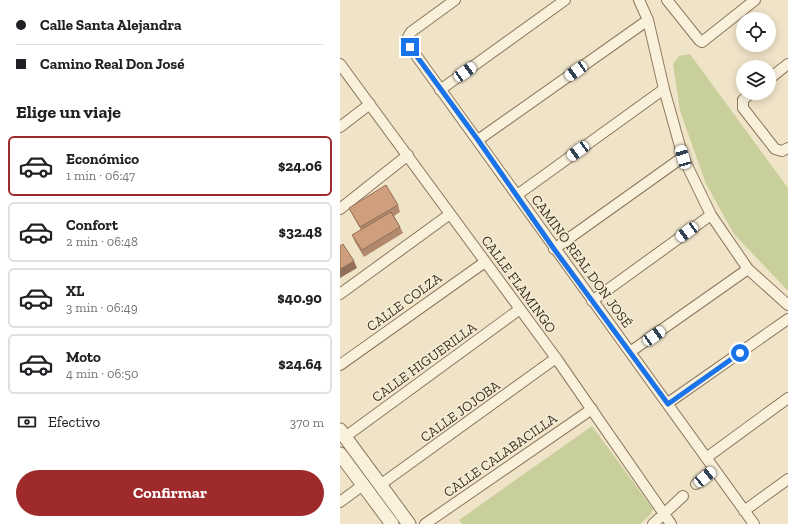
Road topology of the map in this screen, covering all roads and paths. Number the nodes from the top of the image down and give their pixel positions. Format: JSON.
{"nodes":[{"id":1,"x":455,"y":0,"type":"edge"},
{"id":2,"x":565,"y":0,"type":"edge"},
{"id":3,"x":639,"y":0,"type":"edge"},
{"id":4,"x":667,"y":0,"type":"edge"},
{"id":5,"x":755,"y":0,"type":"edge"},
{"id":6,"x":648,"y":20,"type":"junction"},
{"id":7,"x":340,"y":64,"type":"edge"},
{"id":8,"x":788,"y":64,"type":"edge"},
{"id":9,"x":776,"y":73,"type":"edge"},
{"id":10,"x":664,"y":89,"type":"junction"},
{"id":11,"x":440,"y":90,"type":"junction"},
{"id":12,"x":743,"y":100,"type":"edge"},
{"id":13,"x":370,"y":104,"type":"junction"},
{"id":14,"x":340,"y":127,"type":"edge"},
{"id":15,"x":478,"y":140,"type":"junction"},
{"id":16,"x":788,"y":148,"type":"edge"},
{"id":17,"x":408,"y":155,"type":"junction"},
{"id":18,"x":683,"y":157,"type":"junction"},
{"id":19,"x":517,"y":195,"type":"junction"},
{"id":20,"x":340,"y":209,"type":"edge"},
{"id":21,"x":450,"y":214,"type":"junction"},
{"id":22,"x":711,"y":215,"type":"junction"},
{"id":23,"x":554,"y":249,"type":"junction"},
{"id":24,"x":485,"y":262,"type":"junction"},
{"id":25,"x":748,"y":269,"type":"junction"},
{"id":26,"x":340,"y":294,"type":"edge"},
{"id":27,"x":592,"y":301,"type":"junction"},
{"id":28,"x":788,"y":305,"type":"edge"},
{"id":29,"x":520,"y":309,"type":"junction"},
{"id":30,"x":788,"y":319,"type":"edge"},
{"id":31,"x":630,"y":352,"type":"junction"},
{"id":32,"x":556,"y":358,"type":"junction"},
{"id":33,"x":340,"y":365,"type":"edge"},
{"id":34,"x":788,"y":398,"type":"edge"},
{"id":35,"x":668,"y":404,"type":"junction"},
{"id":36,"x":592,"y":409,"type":"junction"},
{"id":37,"x":342,"y":434,"type":"edge"},
{"id":38,"x":340,"y":454,"type":"edge"},
{"id":39,"x":706,"y":458,"type":"junction"},
{"id":40,"x":714,"y":469,"type":"junction"},
{"id":41,"x":788,"y":479,"type":"edge"},
{"id":42,"x":696,"y":484,"type":"dead end"},
{"id":43,"x":363,"y":485,"type":"junction"},
{"id":44,"x":380,"y":486,"type":"junction"},
{"id":45,"x":683,"y":496,"type":"dead end"},
{"id":46,"x":340,"y":502,"type":"edge"},
{"id":47,"x":744,"y":511,"type":"junction"},
{"id":48,"x":664,"y":514,"type":"junction"},
{"id":49,"x":392,"y":524,"type":"edge"},
{"id":50,"x":409,"y":524,"type":"edge"},
{"id":51,"x":425,"y":524,"type":"edge"},
{"id":52,"x":653,"y":524,"type":"edge"},
{"id":53,"x":671,"y":524,"type":"edge"},
{"id":54,"x":754,"y":524,"type":"edge"}],
"edges":[{"from":1,"to":11,"type":"street","name":"CAMINO REAL DON JOSÉ"},
{"from":2,"to":11,"type":"street"},
{"from":3,"to":6,"type":"street"},
{"from":4,"to":5,"type":"street"},
{"from":6,"to":10,"type":"street"},
{"from":6,"to":15,"type":"street"},
{"from":7,"to":13,"type":"street","name":"CALLE FLAMINGO"},
{"from":8,"to":9,"type":"street"},
{"from":10,"to":18,"type":"street"},
{"from":10,"to":19,"type":"street"},
{"from":11,"to":15,"type":"street","name":"CAMINO REAL DON JOSÉ"},
{"from":12,"to":16,"type":"street"},
{"from":13,"to":14,"type":"street"},
{"from":13,"to":17,"type":"street","name":"CALLE FLAMINGO"},
{"from":15,"to":19,"type":"street","name":"CAMINO REAL DON JOSÉ"},
{"from":17,"to":20,"type":"street"},
{"from":17,"to":21,"type":"street","name":"CALLE FLAMINGO"},
{"from":18,"to":22,"type":"street"},
{"from":18,"to":23,"type":"street"},
{"from":19,"to":23,"type":"street","name":"CAMINO REAL DON JOSÉ"},
{"from":21,"to":24,"type":"street","name":"CALLE FLAMINGO"},
{"from":21,"to":26,"type":"street"},
{"from":22,"to":25,"type":"street"},
{"from":22,"to":27,"type":"street"},
{"from":23,"to":27,"type":"street","name":"CAMINO REAL DON JOSÉ"},
{"from":24,"to":29,"type":"street","name":"CALLE FLAMINGO"},
{"from":24,"to":33,"type":"street","name":"CALLE COLZA"},
{"from":25,"to":28,"type":"street"},
{"from":25,"to":31,"type":"street"},
{"from":27,"to":31,"type":"street","name":"CAMINO REAL DON JOSÉ"},
{"from":29,"to":32,"type":"street","name":"CALLE FLAMINGO"},
{"from":29,"to":37,"type":"street","name":"CALLE HIGUERILLA"},
{"from":30,"to":35,"type":"street"},
{"from":31,"to":35,"type":"street","name":"CAMINO REAL DON JOSÉ"},
{"from":32,"to":36,"type":"street","name":"CALLE FLAMINGO"},
{"from":32,"to":44,"type":"street","name":"CALLE JOJOBA"},
{"from":34,"to":39,"type":"street"},
{"from":35,"to":39,"type":"street","name":"CAMINO REAL DON JOSÉ"},
{"from":36,"to":48,"type":"street","name":"CALLE FLAMINGO"},
{"from":36,"to":51,"type":"street","name":"CALLE CALABACILLA"},
{"from":37,"to":44,"type":"street"},
{"from":38,"to":43,"type":"street"},
{"from":39,"to":40,"type":"street","name":"CAMINO REAL DON JOSÉ"},
{"from":40,"to":42,"type":"street"},
{"from":40,"to":47,"type":"street","name":"CAMINO REAL DON JOSÉ"},
{"from":41,"to":47,"type":"street"},
{"from":43,"to":46,"type":"street"},
{"from":43,"to":49,"type":"street"},
{"from":44,"to":50,"type":"street"},
{"from":45,"to":48,"type":"street"},
{"from":47,"to":54,"type":"street","name":"CAMINO REAL DON JOSÉ"},
{"from":48,"to":52,"type":"street"},
{"from":48,"to":53,"type":"street","name":"CALLE FLAMINGO"}]}
